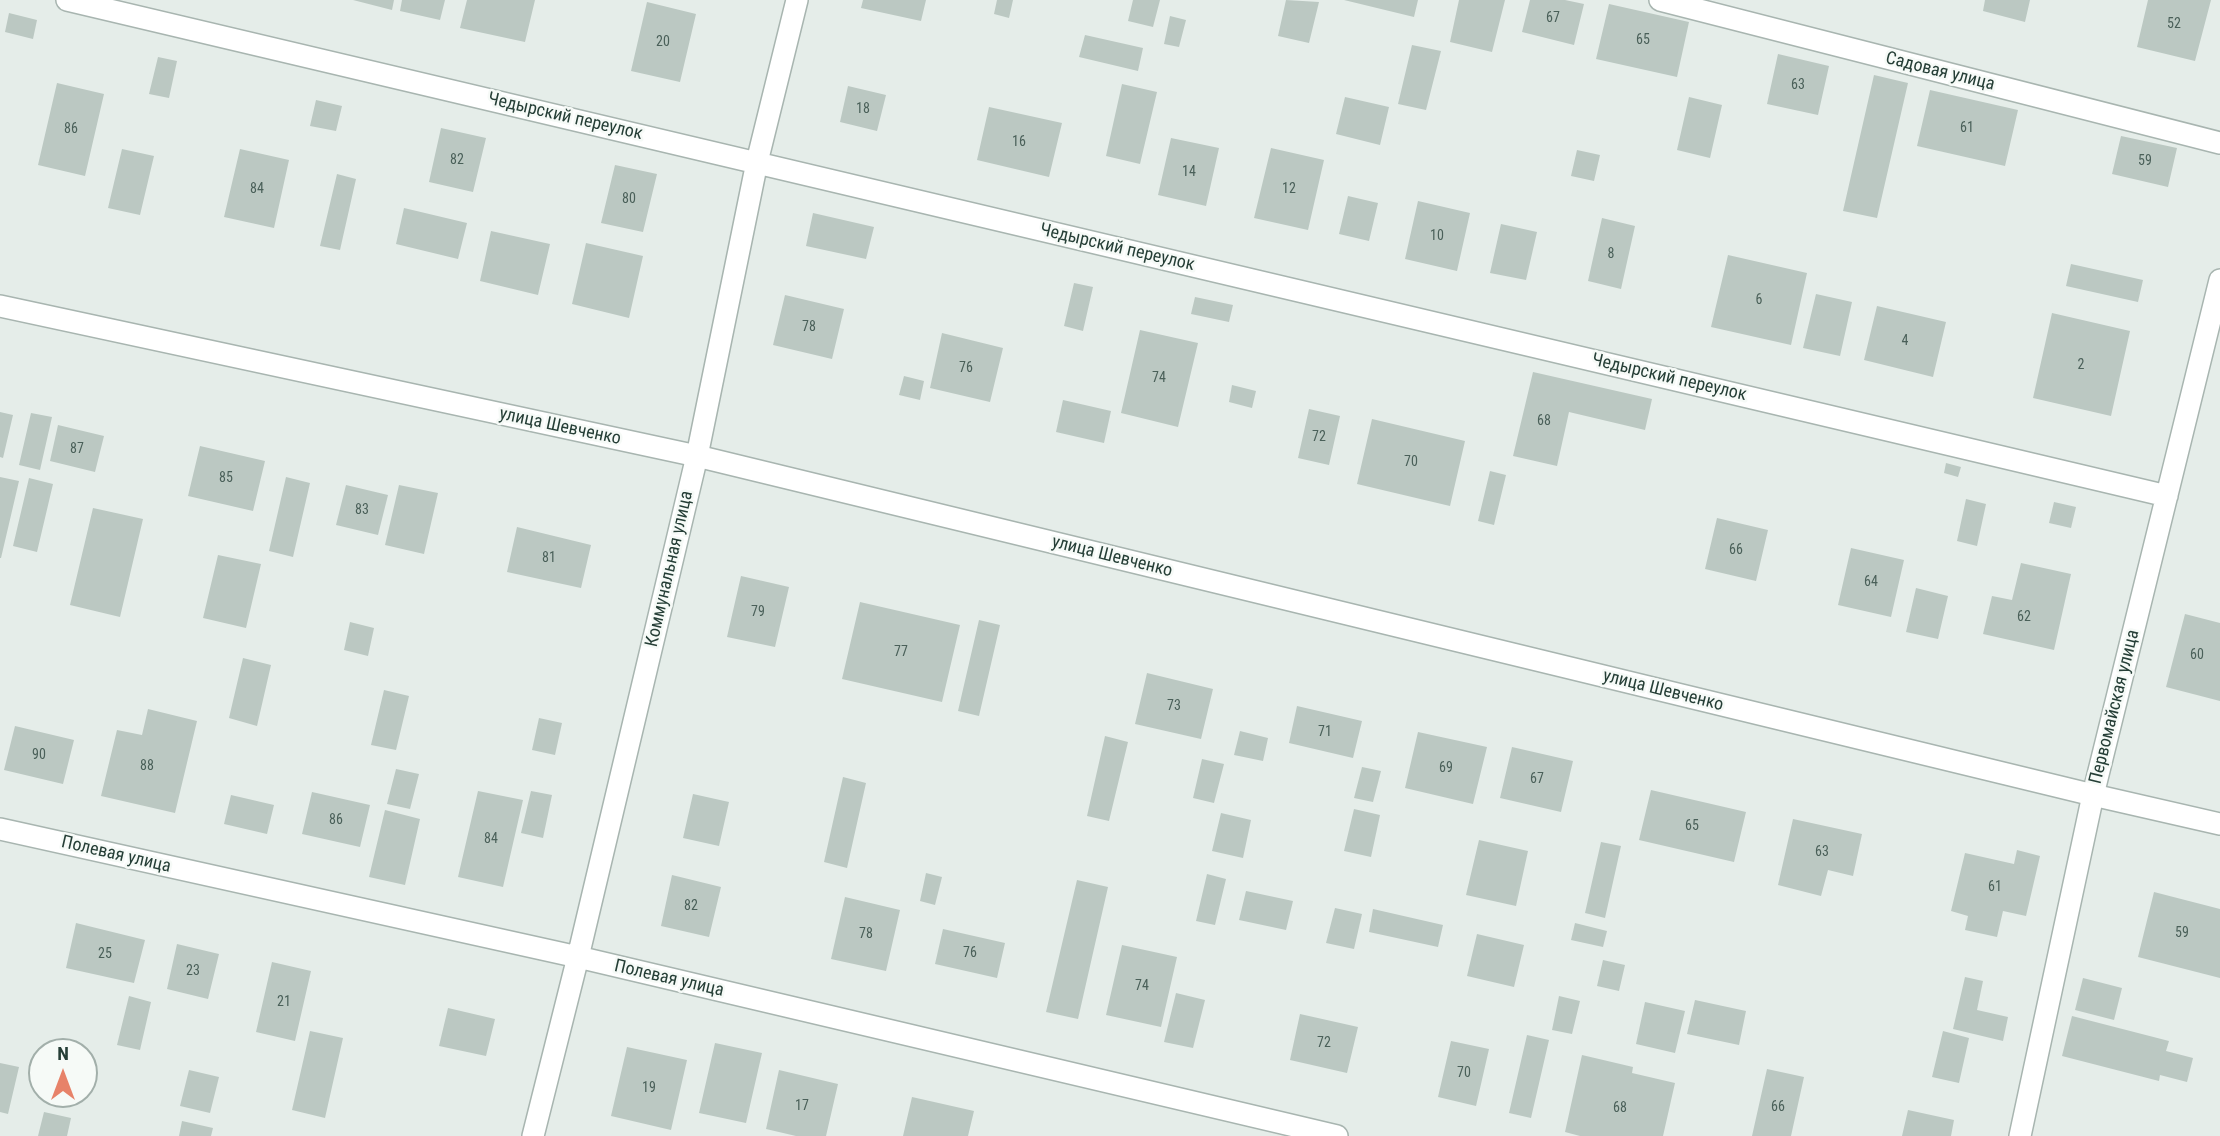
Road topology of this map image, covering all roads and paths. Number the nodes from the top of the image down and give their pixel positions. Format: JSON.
{"nodes":[{"id":1,"x":67,"y":0,"type":"edge"},
{"id":2,"x":797,"y":0,"type":"edge"},
{"id":3,"x":1660,"y":0,"type":"edge"},
{"id":4,"x":2220,"y":143,"type":"edge"},
{"id":5,"x":757,"y":162,"type":"junction"},
{"id":6,"x":2220,"y":280,"type":"edge"},
{"id":7,"x":0,"y":306,"type":"edge"},
{"id":8,"x":697,"y":456,"type":"junction"},
{"id":9,"x":2167,"y":496,"type":"junction"},
{"id":10,"x":2093,"y":796,"type":"junction"},
{"id":11,"x":2220,"y":824,"type":"edge"},
{"id":12,"x":0,"y":829,"type":"edge"},
{"id":13,"x":578,"y":957,"type":"junction"},
{"id":14,"x":533,"y":1136,"type":"edge"},
{"id":15,"x":1337,"y":1136,"type":"edge"},
{"id":16,"x":2020,"y":1136,"type":"edge"}],
"edges":[{"from":1,"to":5,"type":"street","name":"Чедырский переулок"},
{"from":2,"to":5,"type":"street","name":"Коммунальная улица"},
{"from":3,"to":4,"type":"street","name":"Садовая улица"},
{"from":5,"to":8,"type":"street","name":"Коммунальная улица"},
{"from":5,"to":9,"type":"street","name":"Чедырский переулок"},
{"from":6,"to":9,"type":"street","name":"Первомайская улица"},
{"from":7,"to":8,"type":"street","name":"улица Шевченко"},
{"from":8,"to":10,"type":"street","name":"улица Шевченко"},
{"from":8,"to":13,"type":"street","name":"Коммунальная улица"},
{"from":9,"to":10,"type":"street","name":"Первомайская улица"},
{"from":10,"to":11,"type":"street","name":"улица Шевченко"},
{"from":10,"to":16,"type":"street","name":"Первомайская улица"},
{"from":12,"to":13,"type":"street","name":"Полевая улица"},
{"from":13,"to":14,"type":"street","name":"Коммунальная улица"},
{"from":13,"to":15,"type":"street","name":"Полевая улица"}]}
